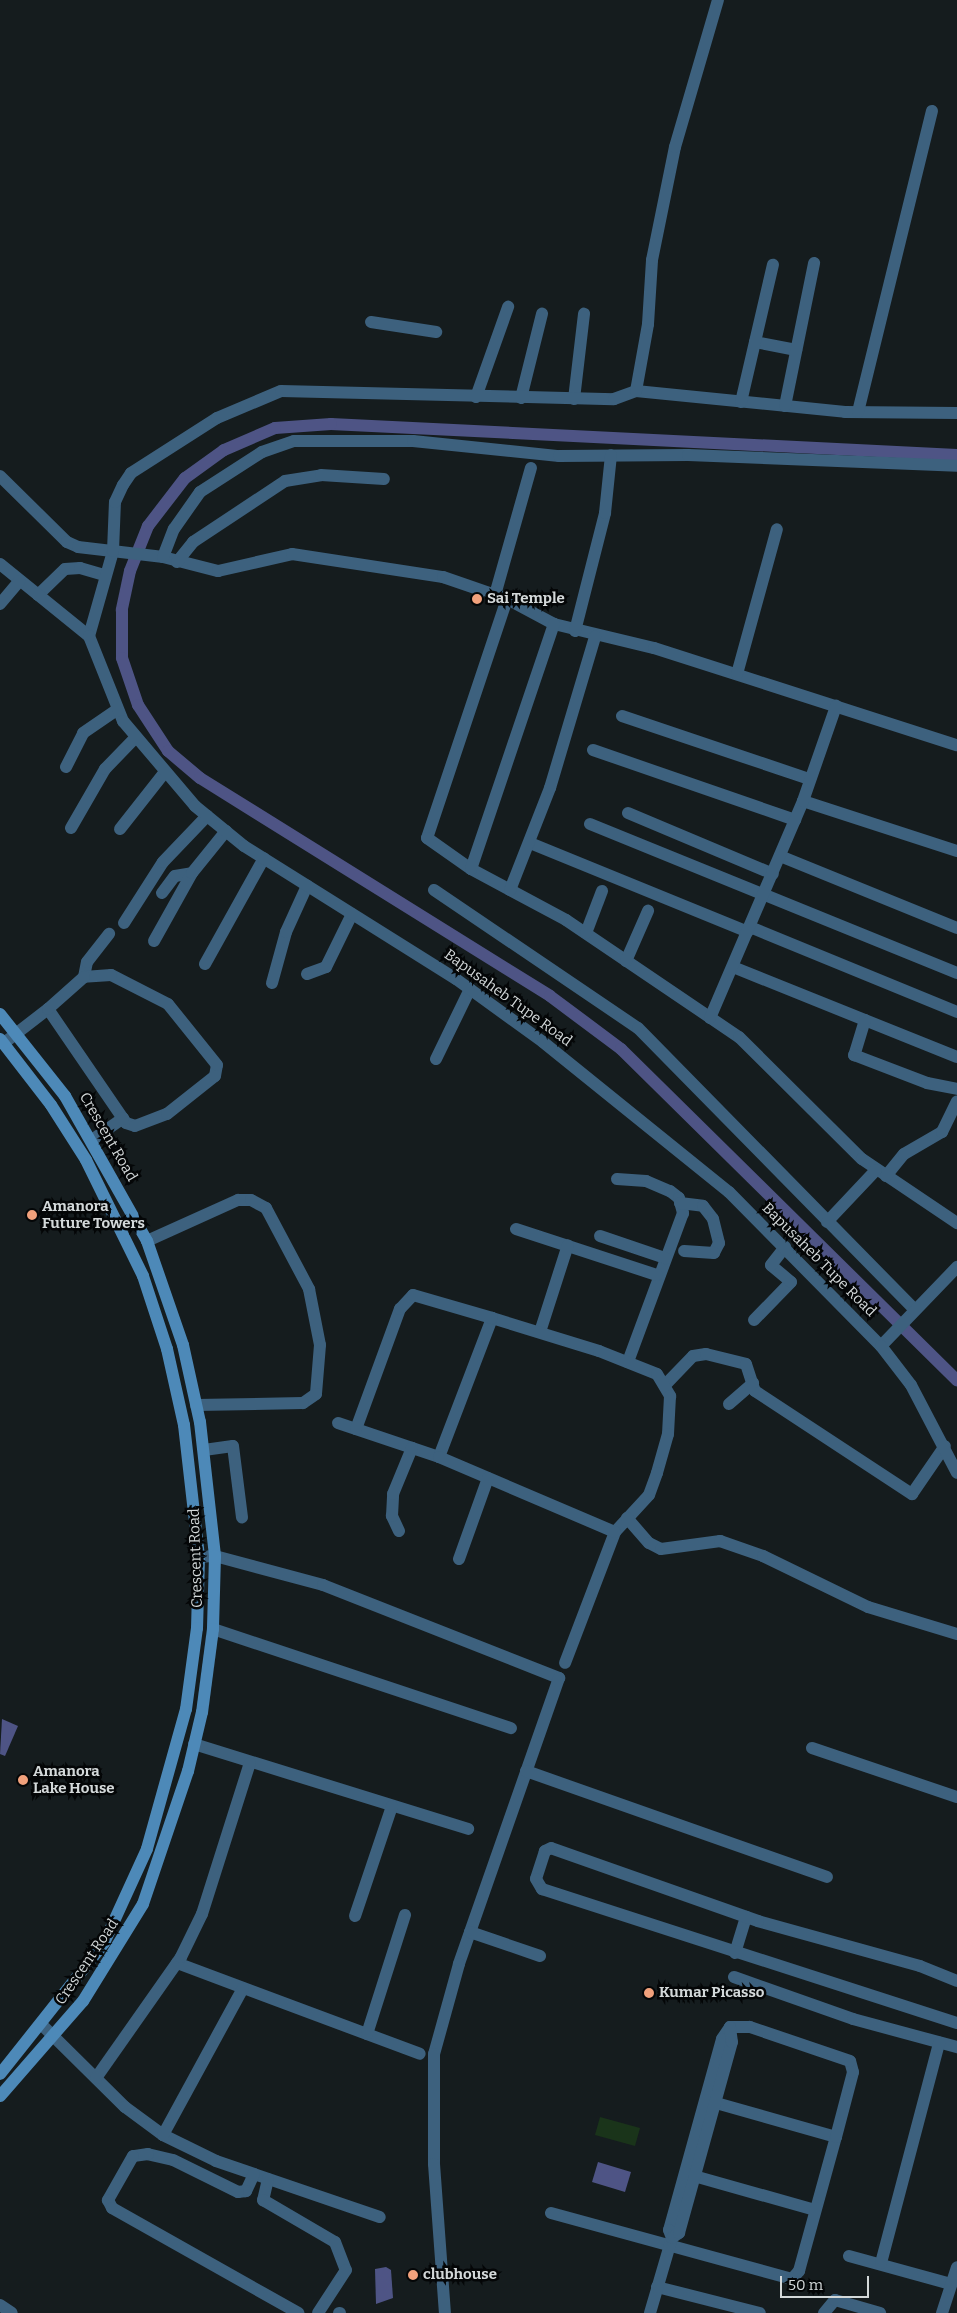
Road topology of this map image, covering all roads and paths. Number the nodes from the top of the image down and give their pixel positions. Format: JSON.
{"nodes":[{"id":1,"x":718,"y":0,"type":"edge"},
{"id":2,"x":932,"y":111,"type":"dead end"},
{"id":3,"x":814,"y":263,"type":"dead end"},
{"id":4,"x":773,"y":265,"type":"dead end"},
{"id":5,"x":508,"y":307,"type":"dead end"},
{"id":6,"x":542,"y":314,"type":"dead end"},
{"id":7,"x":584,"y":314,"type":"dead end"},
{"id":8,"x":371,"y":322,"type":"dead end"},
{"id":9,"x":436,"y":332,"type":"dead end"},
{"id":10,"x":755,"y":342,"type":"junction"},
{"id":11,"x":796,"y":350,"type":"junction"},
{"id":12,"x":636,"y":391,"type":"junction"},
{"id":13,"x":476,"y":397,"type":"junction"},
{"id":14,"x":521,"y":398,"type":"junction"},
{"id":15,"x":574,"y":399,"type":"junction"},
{"id":16,"x":741,"y":402,"type":"junction"},
{"id":17,"x":785,"y":406,"type":"junction"},
{"id":18,"x":858,"y":412,"type":"junction"},
{"id":19,"x":957,"y":413,"type":"edge"},
{"id":20,"x":611,"y":455,"type":"junction"},
{"id":21,"x":957,"y":466,"type":"edge"},
{"id":22,"x":531,"y":468,"type":"dead end"},
{"id":23,"x":0,"y":476,"type":"edge"},
{"id":24,"x":384,"y":479,"type":"dead end"},
{"id":25,"x":777,"y":529,"type":"dead end"},
{"id":26,"x":113,"y":551,"type":"junction"},
{"id":27,"x":163,"y":558,"type":"junction"},
{"id":28,"x":178,"y":562,"type":"junction"},
{"id":29,"x":0,"y":564,"type":"edge"},
{"id":30,"x":104,"y":575,"type":"junction"},
{"id":31,"x":19,"y":581,"type":"junction"},
{"id":32,"x":38,"y":595,"type":"junction"},
{"id":33,"x":501,"y":597,"type":"junction"},
{"id":34,"x":0,"y":604,"type":"edge"},
{"id":35,"x":554,"y":624,"type":"junction"},
{"id":36,"x":574,"y":631,"type":"junction"},
{"id":37,"x":89,"y":636,"type":"junction"},
{"id":38,"x":595,"y":637,"type":"junction"},
{"id":39,"x":737,"y":674,"type":"junction"},
{"id":40,"x":836,"y":706,"type":"junction"},
{"id":41,"x":118,"y":709,"type":"junction"},
{"id":42,"x":622,"y":716,"type":"dead end"},
{"id":43,"x":135,"y":738,"type":"junction"},
{"id":44,"x":957,"y":745,"type":"edge"},
{"id":45,"x":593,"y":750,"type":"dead end"},
{"id":46,"x":66,"y":767,"type":"dead end"},
{"id":47,"x":164,"y":772,"type":"junction"},
{"id":48,"x":810,"y":779,"type":"junction"},
{"id":49,"x":803,"y":800,"type":"junction"},
{"id":50,"x":628,"y":813,"type":"dead end"},
{"id":51,"x":207,"y":816,"type":"junction"},
{"id":52,"x":795,"y":820,"type":"junction"},
{"id":53,"x":590,"y":824,"type":"dead end"},
{"id":54,"x":71,"y":828,"type":"dead end"},
{"id":55,"x":120,"y":829,"type":"dead end"},
{"id":56,"x":226,"y":831,"type":"junction"},
{"id":57,"x":530,"y":843,"type":"junction"},
{"id":58,"x":957,"y":851,"type":"edge"},
{"id":59,"x":780,"y":856,"type":"junction"},
{"id":60,"x":264,"y":858,"type":"junction"},
{"id":61,"x":471,"y":869,"type":"junction"},
{"id":62,"x":192,"y":873,"type":"junction"},
{"id":63,"x":773,"y":874,"type":"junction"},
{"id":64,"x":307,"y":886,"type":"junction"},
{"id":65,"x":434,"y":890,"type":"dead end"},
{"id":66,"x":510,"y":890,"type":"junction"},
{"id":67,"x":602,"y":891,"type":"dead end"},
{"id":68,"x":162,"y":893,"type":"dead end"},
{"id":69,"x":764,"y":894,"type":"junction"},
{"id":70,"x":648,"y":911,"type":"dead end"},
{"id":71,"x":352,"y":914,"type":"junction"},
{"id":72,"x":124,"y":923,"type":"dead end"},
{"id":73,"x":957,"y":928,"type":"edge"},
{"id":74,"x":749,"y":929,"type":"junction"},
{"id":75,"x":586,"y":933,"type":"junction"},
{"id":76,"x":109,"y":934,"type":"dead end"},
{"id":77,"x":154,"y":941,"type":"dead end"},
{"id":78,"x":626,"y":961,"type":"junction"},
{"id":79,"x":205,"y":964,"type":"dead end"},
{"id":80,"x":733,"y":967,"type":"junction"},
{"id":81,"x":957,"y":973,"type":"edge"},
{"id":82,"x":308,"y":974,"type":"dead end"},
{"id":83,"x":84,"y":977,"type":"junction"},
{"id":84,"x":272,"y":983,"type":"dead end"},
{"id":85,"x":470,"y":989,"type":"junction"},
{"id":86,"x":48,"y":1009,"type":"junction"},
{"id":87,"x":957,"y":1012,"type":"edge"},
{"id":88,"x":0,"y":1014,"type":"edge"},
{"id":89,"x":710,"y":1018,"type":"junction"},
{"id":90,"x":865,"y":1020,"type":"junction"},
{"id":91,"x":16,"y":1033,"type":"junction"},
{"id":92,"x":2,"y":1041,"type":"edge"},
{"id":93,"x":957,"y":1057,"type":"edge"},
{"id":94,"x":436,"y":1059,"type":"dead end"},
{"id":95,"x":957,"y":1090,"type":"edge"},
{"id":96,"x":957,"y":1101,"type":"edge"},
{"id":97,"x":123,"y":1118,"type":"junction"},
{"id":98,"x":92,"y":1140,"type":"junction"},
{"id":99,"x":881,"y":1173,"type":"junction"},
{"id":100,"x":618,"y":1178,"type":"dead end"},
{"id":101,"x":680,"y":1203,"type":"junction"},
{"id":102,"x":827,"y":1222,"type":"junction"},
{"id":103,"x":957,"y":1223,"type":"edge"},
{"id":104,"x":516,"y":1230,"type":"dead end"},
{"id":105,"x":600,"y":1236,"type":"dead end"},
{"id":106,"x":147,"y":1241,"type":"junction"},
{"id":107,"x":568,"y":1245,"type":"junction"},
{"id":108,"x":785,"y":1247,"type":"junction"},
{"id":109,"x":684,"y":1251,"type":"dead end"},
{"id":110,"x":665,"y":1258,"type":"junction"},
{"id":111,"x":957,"y":1267,"type":"edge"},
{"id":112,"x":657,"y":1275,"type":"junction"},
{"id":113,"x":912,"y":1314,"type":"junction"},
{"id":114,"x":492,"y":1318,"type":"junction"},
{"id":115,"x":754,"y":1320,"type":"dead end"},
{"id":116,"x":540,"y":1332,"type":"junction"},
{"id":117,"x":883,"y":1343,"type":"junction"},
{"id":118,"x":628,"y":1362,"type":"junction"},
{"id":119,"x":666,"y":1384,"type":"junction"},
{"id":120,"x":753,"y":1384,"type":"junction"},
{"id":121,"x":729,"y":1404,"type":"dead end"},
{"id":122,"x":196,"y":1405,"type":"junction"},
{"id":123,"x":338,"y":1423,"type":"dead end"},
{"id":124,"x":356,"y":1429,"type":"junction"},
{"id":125,"x":945,"y":1446,"type":"junction"},
{"id":126,"x":412,"y":1448,"type":"junction"},
{"id":127,"x":204,"y":1450,"type":"junction"},
{"id":128,"x":439,"y":1457,"type":"junction"},
{"id":129,"x":957,"y":1473,"type":"edge"},
{"id":130,"x":488,"y":1478,"type":"junction"},
{"id":131,"x":210,"y":1488,"type":"junction"},
{"id":132,"x":194,"y":1490,"type":"junction"},
{"id":133,"x":242,"y":1517,"type":"dead end"},
{"id":134,"x":627,"y":1518,"type":"junction"},
{"id":135,"x":399,"y":1531,"type":"dead end"},
{"id":136,"x":615,"y":1532,"type":"junction"},
{"id":137,"x":215,"y":1556,"type":"junction"},
{"id":138,"x":199,"y":1557,"type":"junction"},
{"id":139,"x":459,"y":1559,"type":"dead end"},
{"id":140,"x":213,"y":1629,"type":"junction"},
{"id":141,"x":957,"y":1634,"type":"edge"},
{"id":142,"x":565,"y":1664,"type":"dead end"},
{"id":143,"x":511,"y":1728,"type":"dead end"},
{"id":144,"x":194,"y":1744,"type":"junction"},
{"id":145,"x":812,"y":1748,"type":"dead end"},
{"id":146,"x":250,"y":1764,"type":"junction"},
{"id":147,"x":526,"y":1771,"type":"junction"},
{"id":148,"x":957,"y":1797,"type":"edge"},
{"id":149,"x":392,"y":1806,"type":"junction"},
{"id":150,"x":468,"y":1829,"type":"dead end"},
{"id":151,"x":827,"y":1877,"type":"dead end"},
{"id":152,"x":405,"y":1915,"type":"dead end"},
{"id":153,"x":355,"y":1916,"type":"dead end"},
{"id":154,"x":746,"y":1917,"type":"junction"},
{"id":155,"x":470,"y":1932,"type":"junction"},
{"id":156,"x":735,"y":1953,"type":"junction"},
{"id":157,"x":540,"y":1956,"type":"dead end"},
{"id":158,"x":178,"y":1963,"type":"junction"},
{"id":159,"x":734,"y":1977,"type":"dead end"},
{"id":160,"x":957,"y":1982,"type":"edge"},
{"id":161,"x":244,"y":1988,"type":"junction"},
{"id":162,"x":957,"y":2023,"type":"edge"},
{"id":163,"x":42,"y":2026,"type":"junction"},
{"id":164,"x":367,"y":2034,"type":"junction"},
{"id":165,"x":55,"y":2038,"type":"junction"},
{"id":166,"x":939,"y":2043,"type":"junction"},
{"id":167,"x":957,"y":2047,"type":"edge"},
{"id":168,"x":420,"y":2054,"type":"dead end"},
{"id":169,"x":0,"y":2074,"type":"edge"},
{"id":170,"x":96,"y":2078,"type":"junction"},
{"id":171,"x":0,"y":2096,"type":"edge"},
{"id":172,"x":710,"y":2102,"type":"junction"},
{"id":173,"x":163,"y":2136,"type":"junction"},
{"id":174,"x":836,"y":2137,"type":"junction"},
{"id":175,"x":254,"y":2174,"type":"junction"},
{"id":176,"x":690,"y":2175,"type":"junction"},
{"id":177,"x":268,"y":2179,"type":"junction"},
{"id":178,"x":815,"y":2210,"type":"junction"},
{"id":179,"x":551,"y":2213,"type":"dead end"},
{"id":180,"x":380,"y":2217,"type":"dead end"},
{"id":181,"x":671,"y":2242,"type":"junction"},
{"id":182,"x":849,"y":2256,"type":"dead end"},
{"id":183,"x":881,"y":2263,"type":"junction"},
{"id":184,"x":957,"y":2266,"type":"edge"},
{"id":185,"x":951,"y":2284,"type":"junction"},
{"id":186,"x":658,"y":2287,"type":"junction"},
{"id":187,"x":0,"y":2305,"type":"edge"},
{"id":188,"x":12,"y":2313,"type":"edge"},
{"id":189,"x":298,"y":2313,"type":"edge"},
{"id":190,"x":318,"y":2313,"type":"edge"},
{"id":191,"x":445,"y":2313,"type":"edge"},
{"id":192,"x":650,"y":2313,"type":"edge"},
{"id":193,"x":760,"y":2313,"type":"edge"},
{"id":194,"x":824,"y":2313,"type":"edge"},
{"id":195,"x":880,"y":2313,"type":"edge"},
{"id":196,"x":942,"y":2313,"type":"edge"}],
"edges":[{"from":1,"to":12,"type":"street"},
{"from":2,"to":18,"type":"street"},
{"from":3,"to":11,"type":"street"},
{"from":4,"to":10,"type":"street"},
{"from":5,"to":13,"type":"street"},
{"from":6,"to":14,"type":"street"},
{"from":7,"to":15,"type":"street"},
{"from":8,"to":9,"type":"street"},
{"from":10,"to":11,"type":"street"},
{"from":10,"to":16,"type":"street"},
{"from":11,"to":17,"type":"street"},
{"from":12,"to":15,"type":"street"},
{"from":12,"to":16,"type":"street"},
{"from":13,"to":14,"type":"street"},
{"from":13,"to":26,"type":"street"},
{"from":14,"to":15,"type":"street"},
{"from":16,"to":17,"type":"street"},
{"from":17,"to":18,"type":"street"},
{"from":18,"to":19,"type":"street"},
{"from":20,"to":21,"type":"street"},
{"from":20,"to":27,"type":"street"},
{"from":20,"to":36,"type":"street"},
{"from":22,"to":33,"type":"street"},
{"from":23,"to":26,"type":"street"},
{"from":24,"to":28,"type":"street"},
{"from":25,"to":39,"type":"street"},
{"from":26,"to":27,"type":"street"},
{"from":26,"to":30,"type":"street"},
{"from":27,"to":28,"type":"street"},
{"from":28,"to":33,"type":"street"},
{"from":29,"to":31,"type":"street","name":"Bapusaheb Tupe Road"},
{"from":30,"to":32,"type":"street"},
{"from":30,"to":37,"type":"street"},
{"from":31,"to":32,"type":"street","name":"Bapusaheb Tupe Road"},
{"from":31,"to":34,"type":"street"},
{"from":32,"to":37,"type":"street","name":"Bapusaheb Tupe Road"},
{"from":33,"to":35,"type":"street"},
{"from":33,"to":61,"type":"street"},
{"from":35,"to":36,"type":"street"},
{"from":35,"to":61,"type":"street"},
{"from":36,"to":38,"type":"street"},
{"from":37,"to":41,"type":"street","name":"Bapusaheb Tupe Road"},
{"from":38,"to":39,"type":"street"},
{"from":38,"to":57,"type":"street"},
{"from":39,"to":40,"type":"street"},
{"from":40,"to":44,"type":"street"},
{"from":40,"to":48,"type":"street"},
{"from":41,"to":43,"type":"street","name":"Bapusaheb Tupe Road"},
{"from":41,"to":46,"type":"street"},
{"from":42,"to":48,"type":"street"},
{"from":43,"to":47,"type":"street","name":"Bapusaheb Tupe Road"},
{"from":43,"to":54,"type":"street"},
{"from":45,"to":52,"type":"street"},
{"from":47,"to":51,"type":"street","name":"Bapusaheb Tupe Road"},
{"from":47,"to":55,"type":"street"},
{"from":48,"to":49,"type":"street"},
{"from":49,"to":52,"type":"street"},
{"from":49,"to":58,"type":"street"},
{"from":50,"to":63,"type":"street"},
{"from":51,"to":56,"type":"street","name":"Bapusaheb Tupe Road"},
{"from":51,"to":72,"type":"street"},
{"from":52,"to":59,"type":"street"},
{"from":53,"to":69,"type":"street"},
{"from":56,"to":60,"type":"street","name":"Bapusaheb Tupe Road"},
{"from":56,"to":62,"type":"street"},
{"from":57,"to":66,"type":"street"},
{"from":57,"to":74,"type":"street"},
{"from":59,"to":63,"type":"street"},
{"from":59,"to":73,"type":"street"},
{"from":60,"to":64,"type":"street","name":"Bapusaheb Tupe Road"},
{"from":60,"to":79,"type":"street"},
{"from":61,"to":66,"type":"street"},
{"from":62,"to":68,"type":"street"},
{"from":62,"to":77,"type":"street"},
{"from":63,"to":69,"type":"street"},
{"from":64,"to":71,"type":"street","name":"Bapusaheb Tupe Road"},
{"from":64,"to":84,"type":"street"},
{"from":65,"to":102,"type":"street"},
{"from":66,"to":75,"type":"street"},
{"from":67,"to":75,"type":"street"},
{"from":69,"to":74,"type":"street"},
{"from":69,"to":81,"type":"street"},
{"from":70,"to":78,"type":"street"},
{"from":71,"to":82,"type":"street"},
{"from":71,"to":85,"type":"street","name":"Bapusaheb Tupe Road"},
{"from":74,"to":80,"type":"street"},
{"from":74,"to":87,"type":"street"},
{"from":75,"to":78,"type":"street"},
{"from":76,"to":83,"type":"street"},
{"from":78,"to":89,"type":"street"},
{"from":80,"to":89,"type":"street"},
{"from":80,"to":90,"type":"street"},
{"from":83,"to":86,"type":"street"},
{"from":83,"to":97,"type":"street"},
{"from":85,"to":94,"type":"street"},
{"from":85,"to":108,"type":"street","name":"Bapusaheb Tupe Road"},
{"from":86,"to":91,"type":"street"},
{"from":86,"to":97,"type":"street"},
{"from":88,"to":91,"type":"main road","name":"Crescent Road"},
{"from":89,"to":99,"type":"street"},
{"from":90,"to":93,"type":"street"},
{"from":90,"to":95,"type":"street"},
{"from":91,"to":92,"type":"street"},
{"from":91,"to":98,"type":"main road","name":"Crescent Road"},
{"from":92,"to":132,"type":"main road","name":"Crescent Road"},
{"from":96,"to":99,"type":"street"},
{"from":97,"to":98,"type":"street"},
{"from":98,"to":106,"type":"main road","name":"Crescent Road"},
{"from":99,"to":102,"type":"street"},
{"from":99,"to":103,"type":"street"},
{"from":100,"to":101,"type":"street"},
{"from":101,"to":109,"type":"street"},
{"from":101,"to":110,"type":"street"},
{"from":102,"to":113,"type":"street"},
{"from":104,"to":107,"type":"street"},
{"from":105,"to":110,"type":"street"},
{"from":106,"to":122,"type":"main road","name":"Crescent Road"},
{"from":106,"to":122,"type":"street"},
{"from":107,"to":112,"type":"street"},
{"from":107,"to":116,"type":"street"},
{"from":108,"to":115,"type":"street"},
{"from":108,"to":117,"type":"street","name":"Bapusaheb Tupe Road"},
{"from":110,"to":112,"type":"street"},
{"from":111,"to":113,"type":"street"},
{"from":112,"to":118,"type":"street"},
{"from":113,"to":117,"type":"street"},
{"from":114,"to":116,"type":"street"},
{"from":114,"to":124,"type":"street"},
{"from":114,"to":128,"type":"street"},
{"from":116,"to":118,"type":"street"},
{"from":117,"to":125,"type":"street","name":"Bapusaheb Tupe Road"},
{"from":118,"to":119,"type":"street"},
{"from":119,"to":120,"type":"street"},
{"from":119,"to":134,"type":"street"},
{"from":120,"to":121,"type":"street"},
{"from":120,"to":125,"type":"street"},
{"from":122,"to":127,"type":"main road","name":"Crescent Road"},
{"from":123,"to":124,"type":"street"},
{"from":124,"to":126,"type":"street"},
{"from":125,"to":129,"type":"street","name":"Bapusaheb Tupe Road"},
{"from":126,"to":128,"type":"street"},
{"from":126,"to":135,"type":"street"},
{"from":127,"to":131,"type":"main road","name":"Crescent Road"},
{"from":127,"to":133,"type":"street"},
{"from":128,"to":130,"type":"street"},
{"from":130,"to":136,"type":"street"},
{"from":130,"to":139,"type":"street"},
{"from":131,"to":132,"type":"main road"},
{"from":131,"to":137,"type":"main road","name":"Crescent Road"},
{"from":132,"to":138,"type":"main road","name":"Crescent Road"},
{"from":134,"to":136,"type":"street"},
{"from":134,"to":141,"type":"street"},
{"from":136,"to":142,"type":"street"},
{"from":137,"to":138,"type":"street"},
{"from":137,"to":140,"type":"main road","name":"Crescent Road"},
{"from":137,"to":147,"type":"street"},
{"from":138,"to":163,"type":"main road","name":"Crescent Road"},
{"from":140,"to":143,"type":"street"},
{"from":140,"to":144,"type":"main road","name":"Crescent Road"},
{"from":144,"to":146,"type":"street"},
{"from":144,"to":165,"type":"main road","name":"Crescent Road"},
{"from":145,"to":148,"type":"street"},
{"from":146,"to":149,"type":"street"},
{"from":146,"to":158,"type":"street"},
{"from":147,"to":151,"type":"street"},
{"from":147,"to":155,"type":"street"},
{"from":149,"to":150,"type":"street"},
{"from":149,"to":153,"type":"street"},
{"from":152,"to":164,"type":"street"},
{"from":154,"to":156,"type":"street"},
{"from":154,"to":156,"type":"street"},
{"from":154,"to":160,"type":"street"},
{"from":155,"to":157,"type":"street"},
{"from":155,"to":191,"type":"street"},
{"from":156,"to":162,"type":"street"},
{"from":158,"to":161,"type":"street"},
{"from":158,"to":170,"type":"street"},
{"from":159,"to":166,"type":"street"},
{"from":161,"to":164,"type":"street"},
{"from":161,"to":173,"type":"street"},
{"from":163,"to":165,"type":"street"},
{"from":163,"to":169,"type":"main road","name":"Crescent Road"},
{"from":164,"to":168,"type":"street"},
{"from":165,"to":170,"type":"street"},
{"from":165,"to":171,"type":"main road","name":"Crescent Road"},
{"from":166,"to":167,"type":"street"},
{"from":166,"to":183,"type":"street"},
{"from":170,"to":173,"type":"street"},
{"from":172,"to":174,"type":"street"},
{"from":172,"to":174,"type":"street"},
{"from":172,"to":176,"type":"street"},
{"from":173,"to":175,"type":"street"},
{"from":174,"to":178,"type":"street"},
{"from":175,"to":177,"type":"street"},
{"from":175,"to":189,"type":"street"},
{"from":176,"to":178,"type":"street"},
{"from":176,"to":181,"type":"street"},
{"from":177,"to":180,"type":"street"},
{"from":177,"to":190,"type":"street"},
{"from":178,"to":181,"type":"street"},
{"from":179,"to":181,"type":"street"},
{"from":181,"to":186,"type":"street"},
{"from":182,"to":183,"type":"street"},
{"from":183,"to":185,"type":"street"},
{"from":184,"to":185,"type":"street"},
{"from":185,"to":196,"type":"street"},
{"from":186,"to":192,"type":"street"},
{"from":186,"to":193,"type":"street"},
{"from":187,"to":188,"type":"street"},
{"from":194,"to":195,"type":"street"}]}
